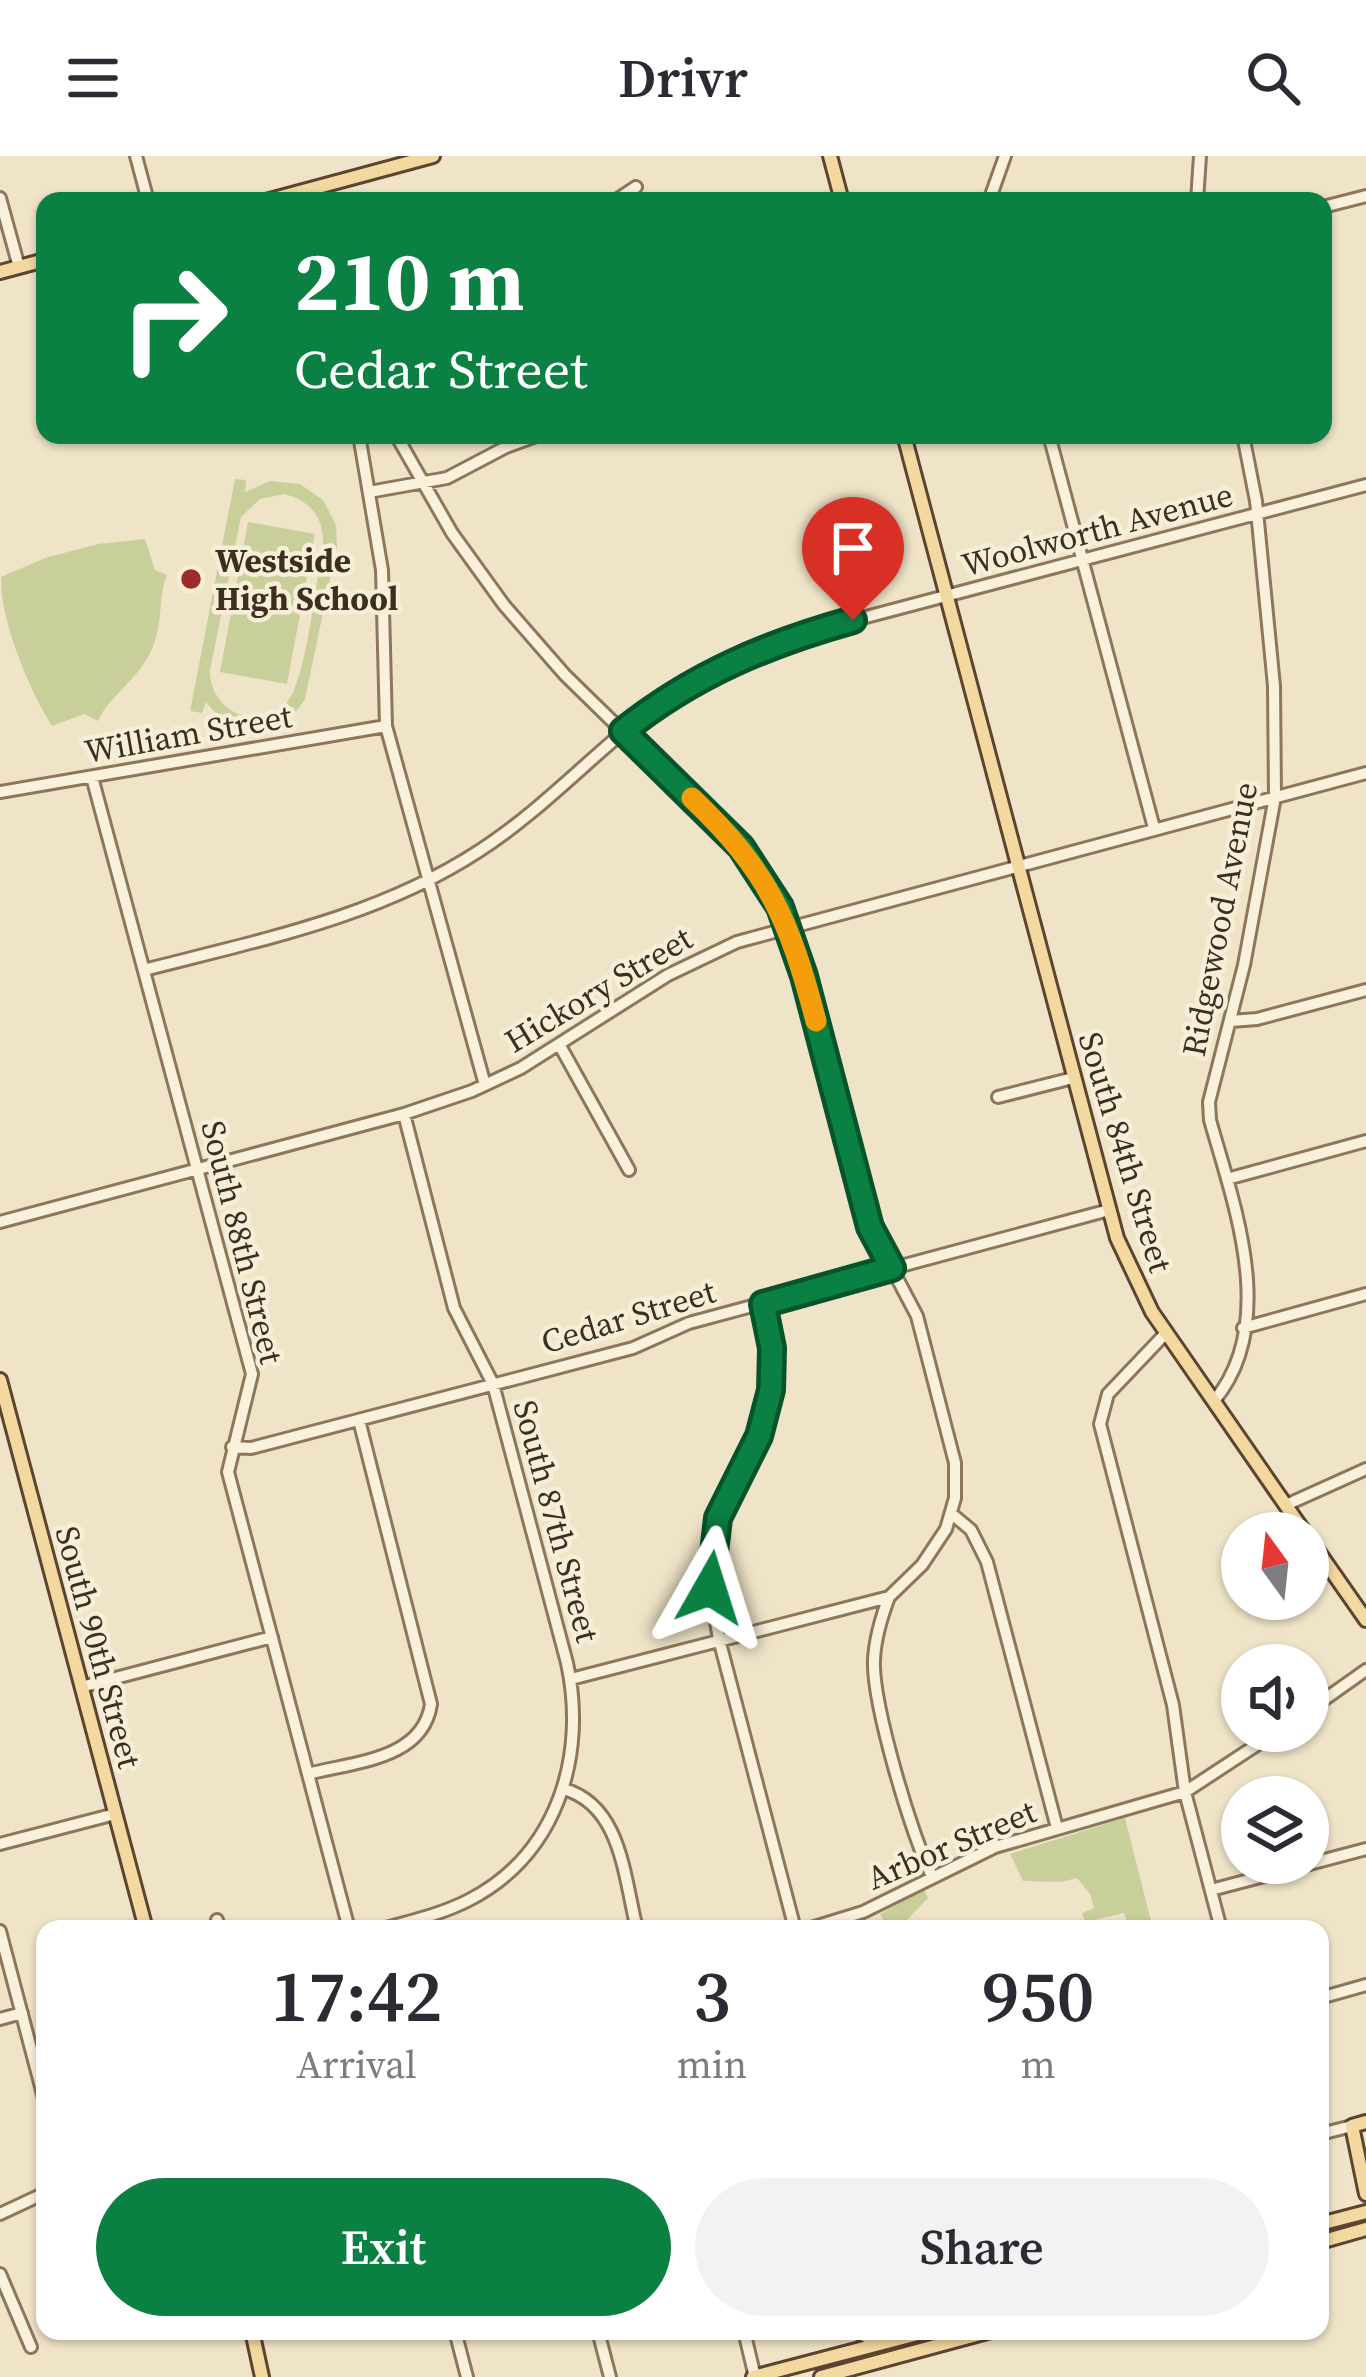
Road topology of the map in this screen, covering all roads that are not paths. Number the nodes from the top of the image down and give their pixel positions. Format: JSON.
{"nodes":[{"id":1,"x":136,"y":156,"type":"edge"},
{"id":2,"x":434,"y":156,"type":"edge"},
{"id":3,"x":830,"y":156,"type":"edge"},
{"id":4,"x":1005,"y":156,"type":"edge"},
{"id":5,"x":1199,"y":156,"type":"edge"},
{"id":6,"x":373,"y":164,"type":"edge"},
{"id":7,"x":637,"y":187,"type":"dead end"},
{"id":8,"x":146,"y":192,"type":"edge"},
{"id":9,"x":315,"y":192,"type":"edge"},
{"id":10,"x":629,"y":192,"type":"edge"},
{"id":11,"x":840,"y":192,"type":"edge"},
{"id":12,"x":991,"y":192,"type":"edge"},
{"id":13,"x":1197,"y":192,"type":"edge"},
{"id":14,"x":1366,"y":196,"type":"edge"},
{"id":15,"x":0,"y":198,"type":"edge"},
{"id":16,"x":1332,"y":205,"type":"edge"},
{"id":17,"x":36,"y":262,"type":"edge"},
{"id":18,"x":19,"y":267,"type":"junction"},
{"id":19,"x":0,"y":272,"type":"edge"},
{"id":20,"x":361,"y":444,"type":"edge"},
{"id":21,"x":401,"y":444,"type":"edge"},
{"id":22,"x":514,"y":444,"type":"edge"},
{"id":23,"x":906,"y":444,"type":"edge"},
{"id":24,"x":1051,"y":444,"type":"edge"},
{"id":25,"x":1246,"y":444,"type":"edge"},
{"id":26,"x":421,"y":483,"type":"junction"},
{"id":27,"x":1366,"y":485,"type":"edge"},
{"id":28,"x":369,"y":492,"type":"junction"},
{"id":29,"x":1258,"y":513,"type":"junction"},
{"id":30,"x":1082,"y":560,"type":"junction"},
{"id":31,"x":946,"y":597,"type":"junction"},
{"id":32,"x":386,"y":726,"type":"junction"},
{"id":33,"x":623,"y":731,"type":"junction"},
{"id":34,"x":1366,"y":773,"type":"edge"},
{"id":35,"x":92,"y":777,"type":"junction"},
{"id":36,"x":0,"y":792,"type":"edge"},
{"id":37,"x":1275,"y":797,"type":"junction"},
{"id":38,"x":1154,"y":828,"type":"junction"},
{"id":39,"x":1018,"y":865,"type":"junction"},
{"id":40,"x":429,"y":880,"type":"junction"},
{"id":41,"x":788,"y":927,"type":"junction"},
{"id":42,"x":145,"y":970,"type":"junction"},
{"id":43,"x":1366,"y":990,"type":"edge"},
{"id":44,"x":1231,"y":1021,"type":"junction"},
{"id":45,"x":559,"y":1044,"type":"junction"},
{"id":46,"x":1073,"y":1078,"type":"junction"},
{"id":47,"x":484,"y":1085,"type":"junction"},
{"id":48,"x":998,"y":1097,"type":"dead end"},
{"id":49,"x":404,"y":1114,"type":"junction"},
{"id":50,"x":1366,"y":1141,"type":"edge"},
{"id":51,"x":197,"y":1169,"type":"junction"},
{"id":52,"x":629,"y":1170,"type":"dead end"},
{"id":53,"x":1226,"y":1179,"type":"junction"},
{"id":54,"x":1109,"y":1210,"type":"junction"},
{"id":55,"x":0,"y":1222,"type":"edge"},
{"id":56,"x":892,"y":1268,"type":"junction"},
{"id":57,"x":1366,"y":1294,"type":"edge"},
{"id":58,"x":763,"y":1304,"type":"junction"},
{"id":59,"x":1243,"y":1328,"type":"junction"},
{"id":60,"x":1166,"y":1333,"type":"junction"},
{"id":61,"x":0,"y":1379,"type":"edge"},
{"id":62,"x":493,"y":1384,"type":"junction"},
{"id":63,"x":1214,"y":1401,"type":"junction"},
{"id":64,"x":359,"y":1420,"type":"junction"},
{"id":65,"x":6,"y":1430,"type":"edge"},
{"id":66,"x":232,"y":1447,"type":"junction"},
{"id":67,"x":1366,"y":1469,"type":"edge"},
{"id":68,"x":1286,"y":1505,"type":"junction"},
{"id":69,"x":1291,"y":1512,"type":"edge"},
{"id":70,"x":952,"y":1514,"type":"junction"},
{"id":71,"x":1329,"y":1567,"type":"edge"},
{"id":72,"x":889,"y":1597,"type":"junction"},
{"id":73,"x":1366,"y":1620,"type":"edge"},
{"id":74,"x":272,"y":1637,"type":"junction"},
{"id":75,"x":719,"y":1639,"type":"junction"},
{"id":76,"x":1366,"y":1670,"type":"edge"},
{"id":77,"x":571,"y":1679,"type":"junction"},
{"id":78,"x":81,"y":1687,"type":"junction"},
{"id":79,"x":1329,"y":1696,"type":"edge"},
{"id":80,"x":1246,"y":1752,"type":"edge"},
{"id":81,"x":308,"y":1774,"type":"junction"},
{"id":82,"x":564,"y":1789,"type":"junction"},
{"id":83,"x":1185,"y":1792,"type":"junction"},
{"id":84,"x":115,"y":1814,"type":"junction"},
{"id":85,"x":1057,"y":1828,"type":"junction"},
{"id":86,"x":0,"y":1844,"type":"edge"},
{"id":87,"x":1366,"y":1849,"type":"edge"},
{"id":88,"x":932,"y":1876,"type":"junction"},
{"id":89,"x":1211,"y":1890,"type":"junction"},
{"id":90,"x":144,"y":1920,"type":"edge"},
{"id":91,"x":347,"y":1920,"type":"edge"},
{"id":92,"x":411,"y":1920,"type":"edge"},
{"id":93,"x":635,"y":1920,"type":"edge"},
{"id":94,"x":793,"y":1920,"type":"edge"},
{"id":95,"x":837,"y":1920,"type":"edge"},
{"id":96,"x":1219,"y":1920,"type":"edge"},
{"id":97,"x":0,"y":1931,"type":"edge"},
{"id":98,"x":1366,"y":1985,"type":"edge"},
{"id":99,"x":1329,"y":1995,"type":"edge"},
{"id":100,"x":22,"y":2013,"type":"junction"},
{"id":101,"x":0,"y":2019,"type":"edge"},
{"id":102,"x":36,"y":2067,"type":"edge"},
{"id":103,"x":1359,"y":2124,"type":"edge"},
{"id":104,"x":1329,"y":2132,"type":"edge"},
{"id":105,"x":1366,"y":2194,"type":"edge"},
{"id":106,"x":36,"y":2197,"type":"edge"},
{"id":107,"x":1366,"y":2212,"type":"edge"},
{"id":108,"x":0,"y":2214,"type":"edge"},
{"id":109,"x":1329,"y":2222,"type":"edge"},
{"id":110,"x":1366,"y":2229,"type":"edge"},
{"id":111,"x":1329,"y":2239,"type":"edge"},
{"id":112,"x":0,"y":2274,"type":"edge"},
{"id":113,"x":254,"y":2340,"type":"edge"},
{"id":114,"x":457,"y":2340,"type":"edge"},
{"id":115,"x":600,"y":2340,"type":"edge"},
{"id":116,"x":745,"y":2340,"type":"edge"},
{"id":117,"x":872,"y":2340,"type":"edge"},
{"id":118,"x":898,"y":2340,"type":"edge"},
{"id":119,"x":958,"y":2340,"type":"edge"},
{"id":120,"x":880,"y":2345,"type":"junction"},
{"id":121,"x":31,"y":2347,"type":"dead end"},
{"id":122,"x":262,"y":2377,"type":"edge"},
{"id":123,"x":467,"y":2377,"type":"edge"},
{"id":124,"x":610,"y":2377,"type":"edge"},
{"id":125,"x":754,"y":2377,"type":"edge"},
{"id":126,"x":821,"y":2377,"type":"edge"}],
"edges":[{"from":1,"to":8,"type":"street"},
{"from":2,"to":6,"type":"main road"},
{"from":3,"to":11,"type":"main road"},
{"from":4,"to":12,"type":"street"},
{"from":5,"to":13,"type":"street"},
{"from":6,"to":9,"type":"main road"},
{"from":7,"to":10,"type":"street"},
{"from":14,"to":16,"type":"street"},
{"from":15,"to":18,"type":"street"},
{"from":17,"to":18,"type":"main road"},
{"from":18,"to":19,"type":"main road"},
{"from":20,"to":28,"type":"street"},
{"from":21,"to":26,"type":"street"},
{"from":22,"to":26,"type":"street"},
{"from":23,"to":31,"type":"main road","name":"South 84th Street"},
{"from":24,"to":30,"type":"street"},
{"from":25,"to":29,"type":"street","name":"Ridgewood Avenue"},
{"from":26,"to":28,"type":"street"},
{"from":26,"to":33,"type":"street"},
{"from":27,"to":29,"type":"street","name":"Woolworth Avenue"},
{"from":28,"to":32,"type":"street"},
{"from":29,"to":30,"type":"street","name":"Woolworth Avenue"},
{"from":29,"to":37,"type":"street","name":"Ridgewood Avenue"},
{"from":30,"to":31,"type":"street","name":"Woolworth Avenue"},
{"from":30,"to":38,"type":"street"},
{"from":31,"to":33,"type":"street","name":"Woolworth Avenue"},
{"from":31,"to":39,"type":"main road","name":"South 84th Street"},
{"from":32,"to":35,"type":"street","name":"William Street"},
{"from":32,"to":40,"type":"street"},
{"from":33,"to":40,"type":"street","name":"Woolworth Avenue"},
{"from":33,"to":41,"type":"street"},
{"from":34,"to":37,"type":"street","name":"Hickory Street"},
{"from":35,"to":36,"type":"street","name":"William Street"},
{"from":35,"to":42,"type":"street","name":"South 88th Street"},
{"from":37,"to":38,"type":"street","name":"Hickory Street"},
{"from":37,"to":44,"type":"street","name":"Ridgewood Avenue"},
{"from":38,"to":39,"type":"street","name":"Hickory Street"},
{"from":39,"to":41,"type":"street","name":"Hickory Street"},
{"from":39,"to":46,"type":"main road","name":"South 84th Street"},
{"from":40,"to":42,"type":"street","name":"Woolworth Avenue"},
{"from":40,"to":47,"type":"street"},
{"from":41,"to":45,"type":"street","name":"Hickory Street"},
{"from":41,"to":56,"type":"street"},
{"from":42,"to":51,"type":"street","name":"South 88th Street"},
{"from":43,"to":44,"type":"street"},
{"from":44,"to":53,"type":"street","name":"Ridgewood Avenue"},
{"from":45,"to":47,"type":"street","name":"Hickory Street"},
{"from":45,"to":52,"type":"street"},
{"from":46,"to":48,"type":"street"},
{"from":46,"to":54,"type":"main road","name":"South 84th Street"},
{"from":47,"to":49,"type":"street","name":"Hickory Street"},
{"from":49,"to":51,"type":"street","name":"Hickory Street"},
{"from":49,"to":62,"type":"street","name":"South 87th Street"},
{"from":50,"to":53,"type":"street"},
{"from":51,"to":55,"type":"street","name":"Hickory Street"},
{"from":51,"to":66,"type":"street","name":"South 88th Street"},
{"from":53,"to":59,"type":"street","name":"Ridgewood Avenue"},
{"from":54,"to":56,"type":"street","name":"Cedar Street"},
{"from":54,"to":60,"type":"main road","name":"South 84th Street"},
{"from":56,"to":58,"type":"street","name":"Cedar Street"},
{"from":56,"to":70,"type":"street"},
{"from":57,"to":59,"type":"street"},
{"from":58,"to":62,"type":"street","name":"Cedar Street"},
{"from":58,"to":75,"type":"street"},
{"from":59,"to":63,"type":"street","name":"Ridgewood Avenue"},
{"from":60,"to":63,"type":"main road"},
{"from":60,"to":83,"type":"street"},
{"from":61,"to":65,"type":"main road","name":"South 90th Street"},
{"from":62,"to":64,"type":"street","name":"Cedar Street"},
{"from":62,"to":77,"type":"street","name":"South 87th Street"},
{"from":63,"to":68,"type":"main road"},
{"from":64,"to":66,"type":"street","name":"Cedar Street"},
{"from":64,"to":81,"type":"street"},
{"from":65,"to":78,"type":"main road","name":"South 90th Street"},
{"from":66,"to":74,"type":"street","name":"South 88th Street"},
{"from":67,"to":68,"type":"street"},
{"from":68,"to":69,"type":"main road"},
{"from":70,"to":72,"type":"street"},
{"from":70,"to":85,"type":"street"},
{"from":71,"to":73,"type":"main road"},
{"from":72,"to":75,"type":"street"},
{"from":72,"to":88,"type":"street"},
{"from":74,"to":78,"type":"street"},
{"from":74,"to":81,"type":"street","name":"South 88th Street"},
{"from":75,"to":77,"type":"street"},
{"from":75,"to":94,"type":"street"},
{"from":76,"to":79,"type":"street"},
{"from":77,"to":82,"type":"street","name":"South 87th Street"},
{"from":78,"to":84,"type":"main road","name":"South 90th Street"},
{"from":80,"to":83,"type":"street","name":"Arbor Street"},
{"from":81,"to":91,"type":"street","name":"South 88th Street"},
{"from":82,"to":92,"type":"street"},
{"from":82,"to":93,"type":"street"},
{"from":83,"to":85,"type":"street","name":"Arbor Street"},
{"from":83,"to":89,"type":"street"},
{"from":84,"to":86,"type":"street"},
{"from":84,"to":90,"type":"main road","name":"South 90th Street"},
{"from":85,"to":88,"type":"street","name":"Arbor Street"},
{"from":87,"to":89,"type":"street"},
{"from":88,"to":95,"type":"street","name":"Arbor Street"},
{"from":89,"to":96,"type":"street"},
{"from":97,"to":100,"type":"street"},
{"from":98,"to":99,"type":"street"},
{"from":100,"to":101,"type":"street"},
{"from":100,"to":102,"type":"street"},
{"from":103,"to":104,"type":"street"},
{"from":103,"to":105,"type":"main road"},
{"from":106,"to":108,"type":"street"},
{"from":107,"to":109,"type":"main road"},
{"from":110,"to":111,"type":"main road"},
{"from":112,"to":121,"type":"street"},
{"from":113,"to":122,"type":"main road"},
{"from":114,"to":123,"type":"street"},
{"from":115,"to":124,"type":"street"},
{"from":116,"to":125,"type":"street"},
{"from":117,"to":120,"type":"main road"},
{"from":118,"to":120,"type":"main road"},
{"from":119,"to":126,"type":"main road"},
{"from":120,"to":125,"type":"main road"}]}
